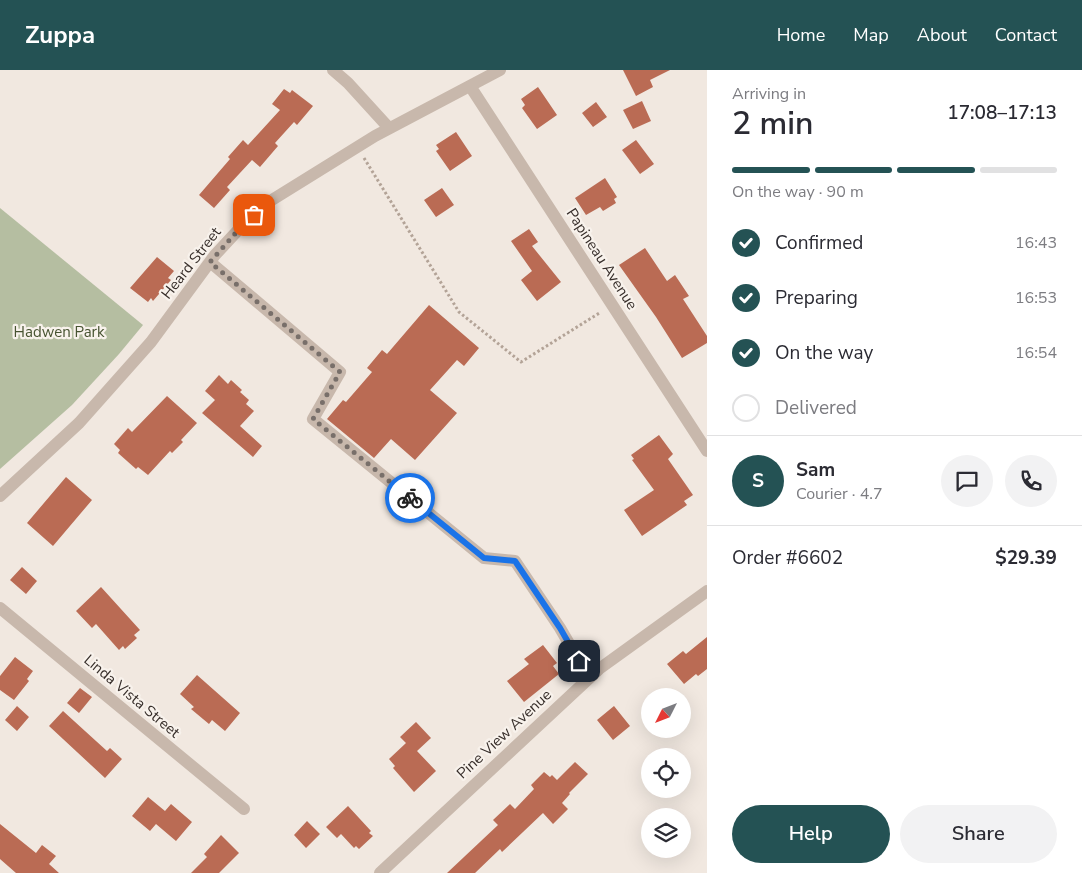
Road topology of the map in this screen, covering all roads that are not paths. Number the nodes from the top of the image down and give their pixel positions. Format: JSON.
{"nodes":[{"id":1,"x":333,"y":70,"type":"edge"},
{"id":2,"x":500,"y":70,"type":"edge"},
{"id":3,"x":470,"y":86,"type":"junction"},
{"id":4,"x":389,"y":128,"type":"junction"},
{"id":5,"x":210,"y":262,"type":"junction"},
{"id":6,"x":707,"y":451,"type":"edge"},
{"id":7,"x":0,"y":496,"type":"edge"},
{"id":8,"x":707,"y":591,"type":"edge"},
{"id":9,"x":0,"y":608,"type":"edge"},
{"id":10,"x":589,"y":678,"type":"junction"},
{"id":11,"x":244,"y":809,"type":"dead end"},
{"id":12,"x":380,"y":873,"type":"edge"}],
"edges":[{"from":1,"to":4,"type":"street"},
{"from":2,"to":3,"type":"street","name":"Heard Street"},
{"from":3,"to":4,"type":"street","name":"Heard Street"},
{"from":3,"to":6,"type":"street","name":"Papineau Avenue"},
{"from":4,"to":5,"type":"street","name":"Heard Street"},
{"from":5,"to":7,"type":"street","name":"Heard Street"},
{"from":5,"to":10,"type":"street"},
{"from":8,"to":10,"type":"street","name":"Pine View Avenue"},
{"from":9,"to":11,"type":"street","name":"Linda Vista Street"},
{"from":10,"to":12,"type":"street","name":"Pine View Avenue"}]}
